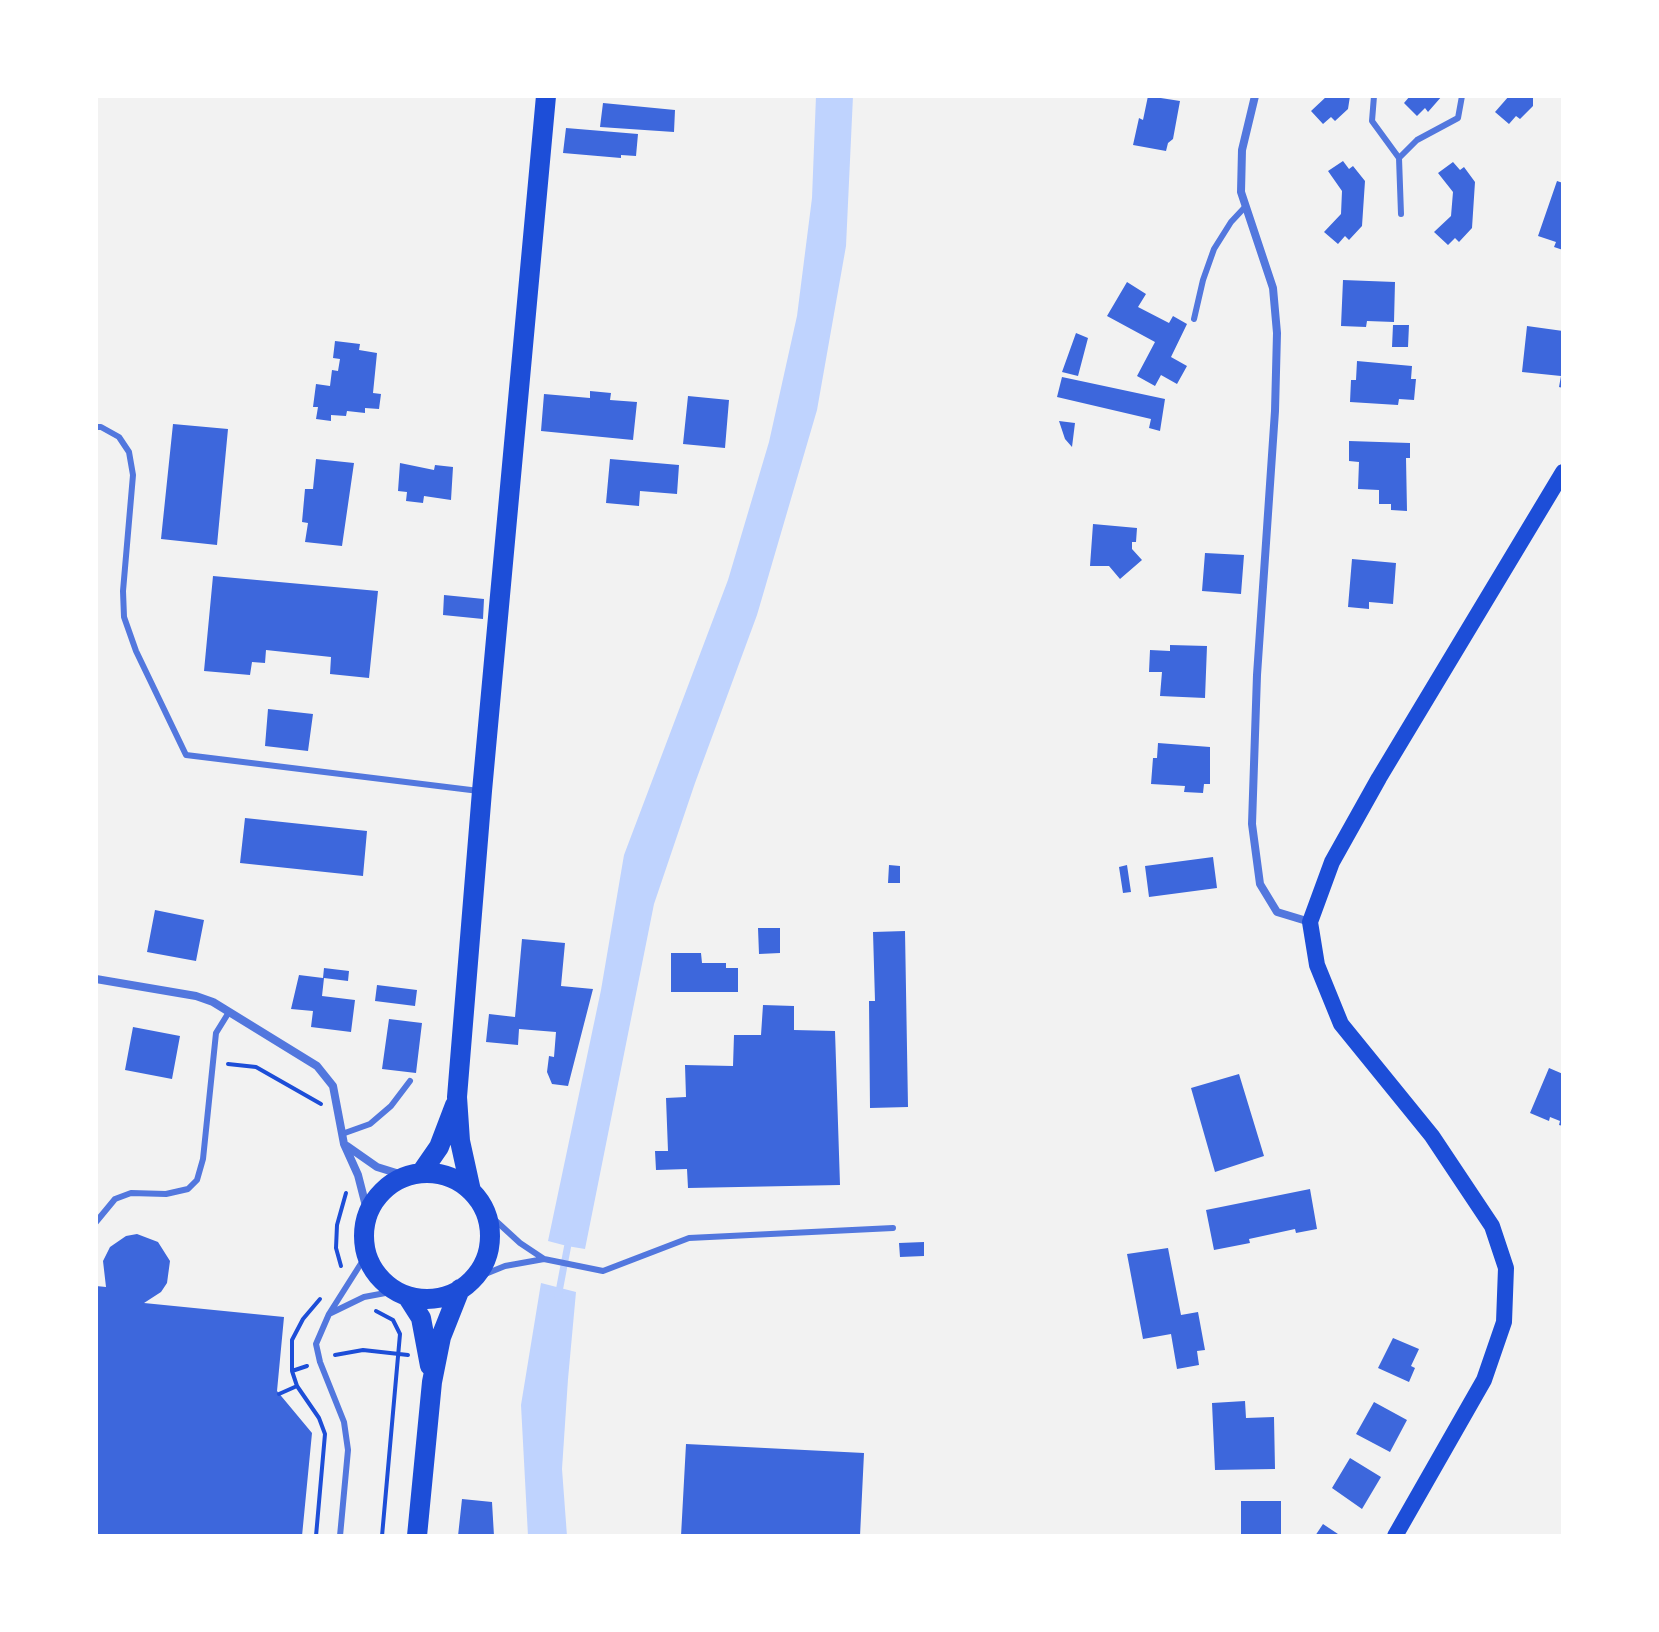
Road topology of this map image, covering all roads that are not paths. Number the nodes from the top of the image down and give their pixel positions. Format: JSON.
{"nodes":[{"id":1,"x":546,"y":96,"type":"edge"},
{"id":2,"x":1255,"y":96,"type":"edge"},
{"id":3,"x":1374,"y":96,"type":"edge"},
{"id":4,"x":1462,"y":96,"type":"edge"},
{"id":5,"x":1399,"y":158,"type":"junction"},
{"id":6,"x":1245,"y":207,"type":"junction"},
{"id":7,"x":1401,"y":214,"type":"dead end"},
{"id":8,"x":1194,"y":319,"type":"dead end"},
{"id":9,"x":96,"y":427,"type":"edge"},
{"id":10,"x":1563,"y":472,"type":"edge"},
{"id":11,"x":482,"y":791,"type":"junction"},
{"id":12,"x":1310,"y":922,"type":"junction"},
{"id":13,"x":96,"y":979,"type":"edge"},
{"id":14,"x":229,"y":1012,"type":"junction"},
{"id":15,"x":410,"y":1081,"type":"dead end"},
{"id":16,"x":457,"y":1097,"type":"junction"},
{"id":17,"x":343,"y":1139,"type":"junction"},
{"id":18,"x":414,"y":1175,"type":"junction"},
{"id":19,"x":471,"y":1191,"type":"junction"},
{"id":20,"x":484,"y":1210,"type":"junction"},
{"id":21,"x":368,"y":1214,"type":"junction"},
{"id":22,"x":96,"y":1222,"type":"edge"},
{"id":23,"x":893,"y":1228,"type":"dead end"},
{"id":24,"x":367,"y":1254,"type":"junction"},
{"id":25,"x":544,"y":1259,"type":"junction"},
{"id":26,"x":466,"y":1284,"type":"junction"},
{"id":27,"x":401,"y":1293,"type":"junction"},
{"id":28,"x":329,"y":1314,"type":"junction"},
{"id":29,"x":432,"y":1382,"type":"junction"},
{"id":30,"x":340,"y":1536,"type":"edge"},
{"id":31,"x":417,"y":1536,"type":"edge"},
{"id":32,"x":1395,"y":1536,"type":"edge"}],
"edges":[{"from":1,"to":11,"type":"main road"},
{"from":2,"to":6,"type":"street"},
{"from":3,"to":5,"type":"lane"},
{"from":4,"to":5,"type":"lane"},
{"from":5,"to":7,"type":"lane"},
{"from":6,"to":8,"type":"lane"},
{"from":6,"to":12,"type":"street"},
{"from":9,"to":11,"type":"lane"},
{"from":10,"to":12,"type":"main road"},
{"from":11,"to":16,"type":"main road"},
{"from":12,"to":32,"type":"main road"},
{"from":13,"to":14,"type":"street"},
{"from":14,"to":17,"type":"street"},
{"from":14,"to":22,"type":"lane"},
{"from":15,"to":17,"type":"lane"},
{"from":16,"to":18,"type":"main road"},
{"from":16,"to":19,"type":"main road"},
{"from":17,"to":18,"type":"street"},
{"from":17,"to":21,"type":"street"},
{"from":18,"to":19,"type":"main road"},
{"from":18,"to":21,"type":"main road"},
{"from":19,"to":20,"type":"main road"},
{"from":20,"to":25,"type":"lane"},
{"from":20,"to":26,"type":"main road"},
{"from":21,"to":24,"type":"main road"},
{"from":23,"to":25,"type":"lane"},
{"from":24,"to":27,"type":"main road"},
{"from":24,"to":28,"type":"lane"},
{"from":25,"to":26,"type":"lane"},
{"from":26,"to":27,"type":"main road"},
{"from":26,"to":29,"type":"main road"},
{"from":27,"to":28,"type":"lane"},
{"from":27,"to":29,"type":"main road"},
{"from":28,"to":30,"type":"lane"},
{"from":29,"to":31,"type":"main road"}]}
